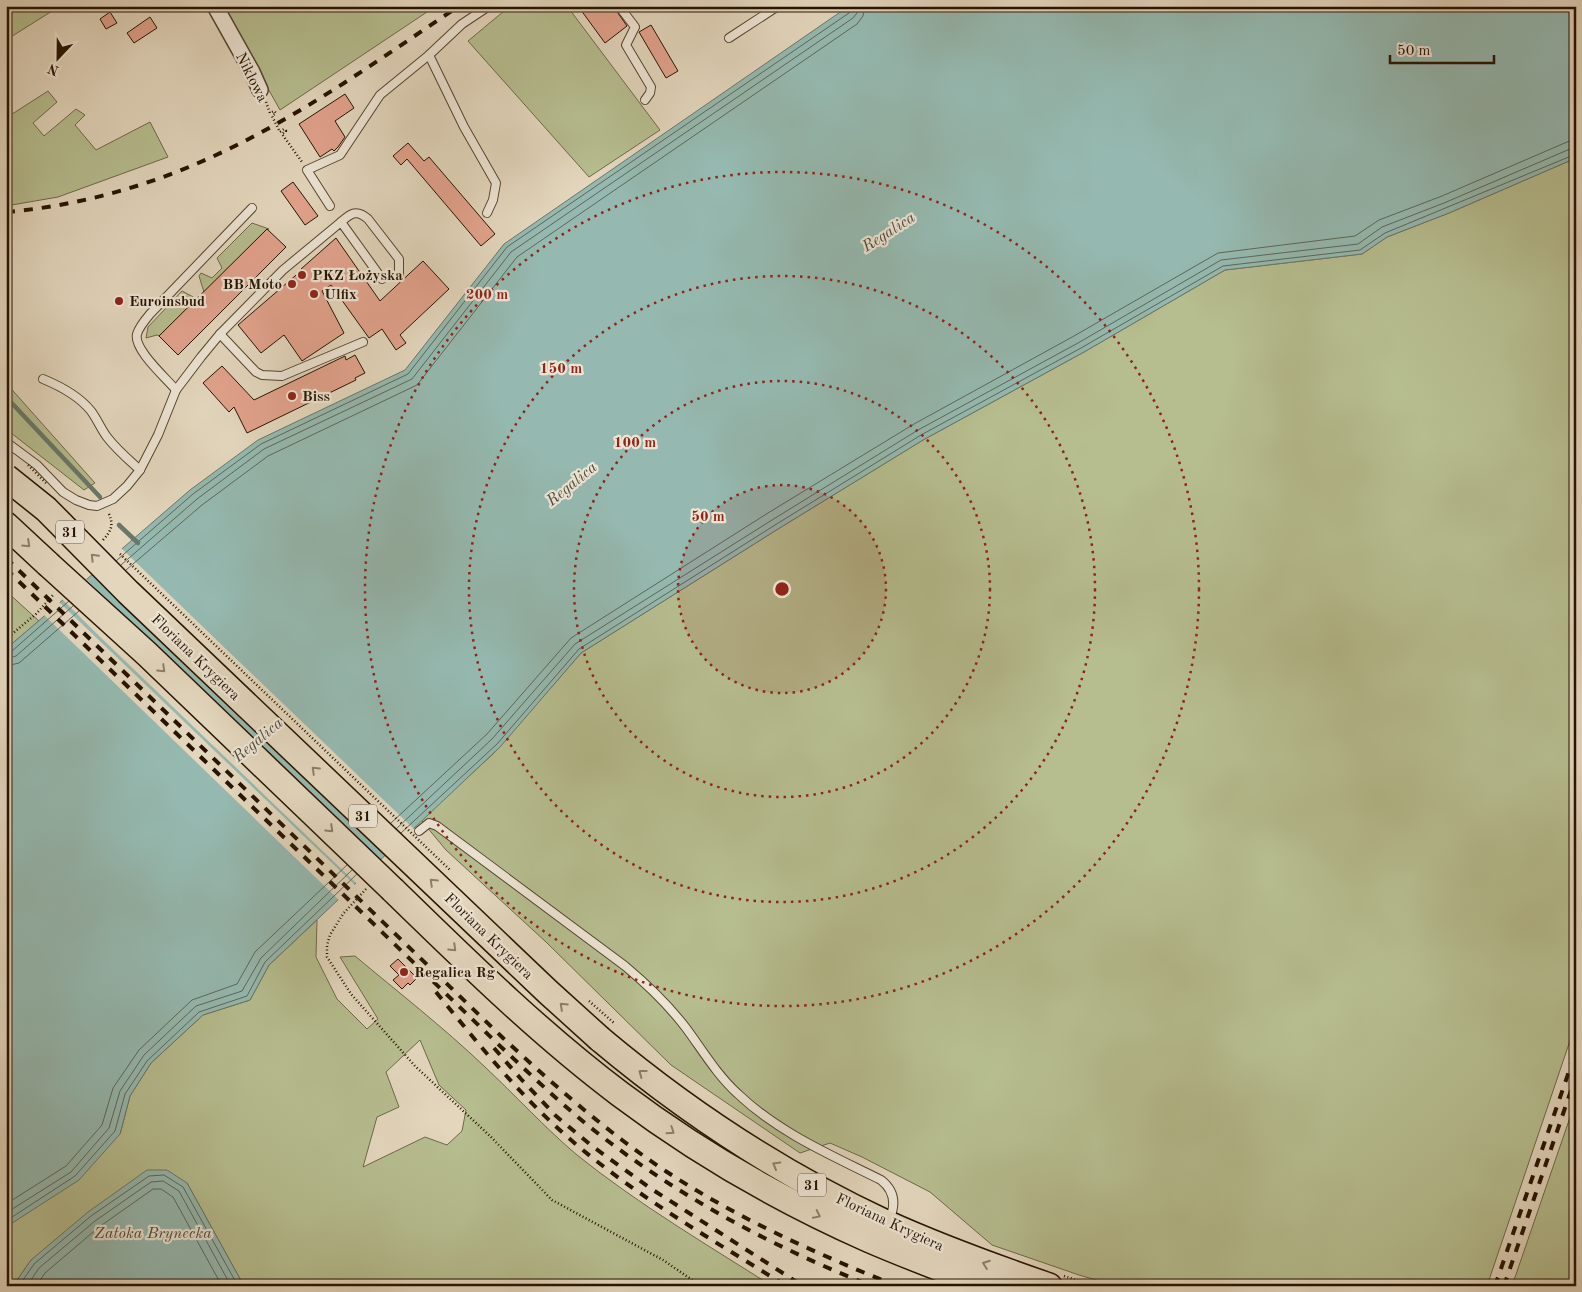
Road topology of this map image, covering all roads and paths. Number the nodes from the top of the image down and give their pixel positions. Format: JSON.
{"nodes":[{"id":1,"x":214,"y":6,"type":"edge"},
{"id":2,"x":489,"y":6,"type":"edge"},
{"id":3,"x":619,"y":6,"type":"edge"},
{"id":4,"x":778,"y":6,"type":"edge"},
{"id":5,"x":729,"y":38,"type":"dead end"},
{"id":6,"x":429,"y":55,"type":"junction"},
{"id":7,"x":260,"y":90,"type":"joint"},
{"id":8,"x":645,"y":100,"type":"dead end"},
{"id":9,"x":307,"y":170,"type":"junction"},
{"id":10,"x":330,"y":206,"type":"dead end"},
{"id":11,"x":252,"y":208,"type":"dead end"},
{"id":12,"x":486,"y":213,"type":"dead end"},
{"id":13,"x":341,"y":222,"type":"junction"},
{"id":14,"x":399,"y":277,"type":"dead end"},
{"id":15,"x":382,"y":279,"type":"dead end"},
{"id":16,"x":220,"y":334,"type":"junction"},
{"id":17,"x":364,"y":342,"type":"dead end"},
{"id":18,"x":43,"y":379,"type":"dead end"},
{"id":19,"x":176,"y":390,"type":"junction"},
{"id":20,"x":6,"y":442,"type":"edge"},
{"id":21,"x":28,"y":465,"type":"dead end"},
{"id":22,"x":140,"y":470,"type":"junction"},
{"id":23,"x":6,"y":477,"type":"edge"},
{"id":24,"x":51,"y":488,"type":"dead end"},
{"id":25,"x":6,"y":525,"type":"edge"},
{"id":26,"x":100,"y":535,"type":"dead end"},
{"id":27,"x":106,"y":542,"type":"dead end"},
{"id":28,"x":114,"y":548,"type":"dead end"},
{"id":29,"x":419,"y":831,"type":"joint"},
{"id":30,"x":412,"y":838,"type":"dead end"},
{"id":31,"x":451,"y":871,"type":"dead end"},
{"id":32,"x":368,"y":886,"type":"dead end"},
{"id":33,"x":587,"y":999,"type":"dead end"},
{"id":34,"x":607,"y":1031,"type":"junction"},
{"id":35,"x":888,"y":1223,"type":"junction"},
{"id":36,"x":701,"y":1286,"type":"edge"},
{"id":37,"x":988,"y":1286,"type":"edge"},
{"id":38,"x":1049,"y":1286,"type":"edge"}],
"edges":[{"from":1,"to":7,"type":"street","name":"Niklowa"},
{"from":2,"to":6,"type":"lane"},
{"from":3,"to":8,"type":"lane"},
{"from":4,"to":5,"type":"lane"},
{"from":6,"to":9,"type":"lane"},
{"from":6,"to":12,"type":"lane"},
{"from":7,"to":9,"type":"path","name":"Niklowa"},
{"from":9,"to":10,"type":"lane"},
{"from":11,"to":19,"type":"lane"},
{"from":13,"to":14,"type":"lane"},
{"from":13,"to":15,"type":"lane"},
{"from":13,"to":16,"type":"lane"},
{"from":16,"to":17,"type":"lane"},
{"from":16,"to":19,"type":"lane"},
{"from":18,"to":22,"type":"lane"},
{"from":19,"to":22,"type":"lane"},
{"from":20,"to":22,"type":"lane"},
{"from":21,"to":24,"type":"path","bridge":true},
{"from":34,"to":23,"type":"main road","name":"Floriana Krygiera","number":"31","one_way":true,"bridge":true},
{"from":25,"to":37,"type":"main road","name":"Floriana Krygiera","number":"31","one_way":true,"bridge":true},
{"from":26,"to":27,"type":"path"},
{"from":28,"to":31,"type":"path","bridge":true},
{"from":29,"to":30,"type":"path"},
{"from":29,"to":35,"type":"lane"},
{"from":32,"to":36,"type":"path"},
{"from":33,"to":34,"type":"path","bridge":true},
{"from":35,"to":34,"type":"main road","name":"Floriana Krygiera","number":"31","one_way":true},
{"from":38,"to":35,"type":"main road","name":"Floriana Krygiera","number":"31","one_way":true}]}
